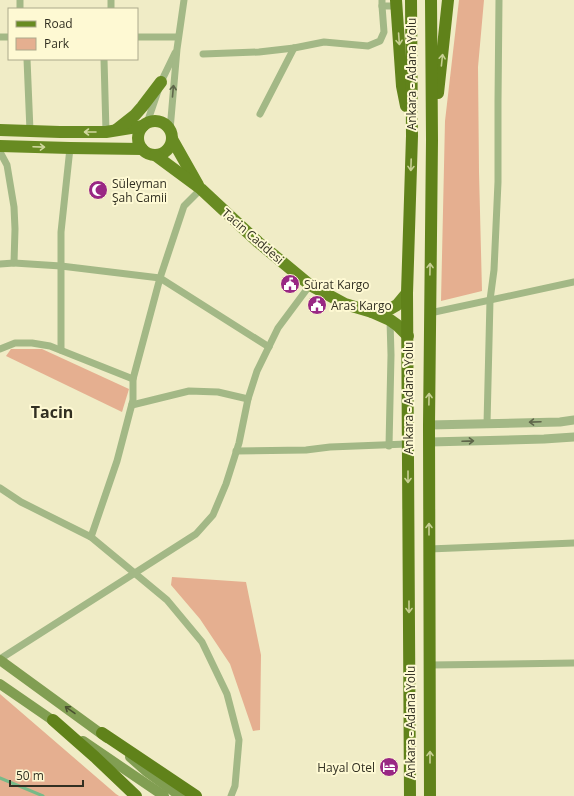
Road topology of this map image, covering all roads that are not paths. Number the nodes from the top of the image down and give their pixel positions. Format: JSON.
{"nodes":[{"id":1,"x":184,"y":0,"type":"edge"},
{"id":2,"x":411,"y":0,"type":"edge"},
{"id":3,"x":431,"y":0,"type":"edge"},
{"id":4,"x":448,"y":0,"type":"edge"},
{"id":5,"x":499,"y":0,"type":"edge"},
{"id":6,"x":382,"y":3,"type":"edge"},
{"id":7,"x":396,"y":3,"type":"edge"},
{"id":8,"x":138,"y":37,"type":"edge"},
{"id":9,"x":178,"y":37,"type":"junction"},
{"id":10,"x":294,"y":48,"type":"junction"},
{"id":11,"x":177,"y":49,"type":"junction"},
{"id":12,"x":203,"y":54,"type":"dead end"},
{"id":13,"x":27,"y":60,"type":"edge"},
{"id":14,"x":104,"y":60,"type":"edge"},
{"id":15,"x":161,"y":82,"type":"junction"},
{"id":16,"x":260,"y":114,"type":"dead end"},
{"id":17,"x":145,"y":125,"type":"junction"},
{"id":18,"x":0,"y":130,"type":"edge"},
{"id":19,"x":30,"y":131,"type":"junction"},
{"id":20,"x":111,"y":131,"type":"junction"},
{"id":21,"x":171,"y":134,"type":"junction"},
{"id":22,"x":412,"y":136,"type":"junction"},
{"id":23,"x":432,"y":140,"type":"junction"},
{"id":24,"x":0,"y":146,"type":"edge"},
{"id":25,"x":70,"y":148,"type":"junction"},
{"id":26,"x":142,"y":149,"type":"junction"},
{"id":27,"x":0,"y":152,"type":"edge"},
{"id":28,"x":155,"y":156,"type":"junction"},
{"id":29,"x":201,"y":189,"type":"junction"},
{"id":30,"x":14,"y":263,"type":"junction"},
{"id":31,"x":0,"y":264,"type":"edge"},
{"id":32,"x":61,"y":266,"type":"junction"},
{"id":33,"x":160,"y":278,"type":"junction"},
{"id":34,"x":574,"y":282,"type":"edge"},
{"id":35,"x":310,"y":285,"type":"junction"},
{"id":36,"x":407,"y":293,"type":"junction"},
{"id":37,"x":490,"y":300,"type":"junction"},
{"id":38,"x":372,"y":312,"type":"junction"},
{"id":39,"x":430,"y":313,"type":"junction"},
{"id":40,"x":390,"y":320,"type":"junction"},
{"id":41,"x":408,"y":336,"type":"junction"},
{"id":42,"x":269,"y":347,"type":"junction"},
{"id":43,"x":0,"y":349,"type":"edge"},
{"id":44,"x":61,"y":350,"type":"junction"},
{"id":45,"x":133,"y":379,"type":"junction"},
{"id":46,"x":248,"y":399,"type":"junction"},
{"id":47,"x":132,"y":405,"type":"junction"},
{"id":48,"x":574,"y":420,"type":"edge"},
{"id":49,"x":487,"y":424,"type":"junction"},
{"id":50,"x":429,"y":425,"type":"junction"},
{"id":51,"x":574,"y":437,"type":"edge"},
{"id":52,"x":429,"y":442,"type":"junction"},
{"id":53,"x":407,"y":444,"type":"junction"},
{"id":54,"x":390,"y":446,"type":"junction"},
{"id":55,"x":236,"y":451,"type":"junction"},
{"id":56,"x":0,"y":488,"type":"edge"},
{"id":57,"x":91,"y":537,"type":"junction"},
{"id":58,"x":574,"y":544,"type":"edge"},
{"id":59,"x":429,"y":548,"type":"junction"},
{"id":60,"x":136,"y":573,"type":"junction"},
{"id":61,"x":0,"y":660,"type":"edge"},
{"id":62,"x":574,"y":663,"type":"edge"},
{"id":63,"x":430,"y":665,"type":"junction"},
{"id":64,"x":0,"y":684,"type":"edge"},
{"id":65,"x":53,"y":720,"type":"junction"},
{"id":66,"x":102,"y":733,"type":"junction"},
{"id":67,"x":136,"y":796,"type":"edge"},
{"id":68,"x":164,"y":796,"type":"edge"},
{"id":69,"x":180,"y":796,"type":"edge"},
{"id":70,"x":196,"y":796,"type":"edge"},
{"id":71,"x":231,"y":796,"type":"edge"},
{"id":72,"x":410,"y":796,"type":"edge"},
{"id":73,"x":430,"y":796,"type":"edge"}],
"edges":[{"from":1,"to":9,"type":"street"},
{"from":2,"to":22,"type":"highway","name":"Ankara - Adana Yolu"},
{"from":3,"to":23,"type":"highway","name":"Ankara - Adana Yolu"},
{"from":23,"to":4,"type":"highway","one_way":true},
{"from":5,"to":37,"type":"street"},
{"from":6,"to":7,"type":"street"},
{"from":6,"to":10,"type":"street"},
{"from":7,"to":22,"type":"highway","one_way":true},
{"from":8,"to":9,"type":"street"},
{"from":9,"to":11,"type":"street"},
{"from":10,"to":12,"type":"street"},
{"from":10,"to":16,"type":"street"},
{"from":11,"to":15,"type":"street"},
{"from":21,"to":11,"type":"street","one_way":true},
{"from":13,"to":19,"type":"street"},
{"from":14,"to":20,"type":"street"},
{"from":15,"to":17,"type":"street"},
{"from":15,"to":20,"type":"main road"},
{"from":17,"to":20,"type":"main road"},
{"from":17,"to":21,"type":"main road"},
{"from":17,"to":26,"type":"main road"},
{"from":18,"to":19,"type":"main road"},
{"from":20,"to":19,"type":"main road","one_way":true},
{"from":21,"to":28,"type":"main road"},
{"from":21,"to":29,"type":"main road","name":"Tacin Caddesi"},
{"from":22,"to":36,"type":"highway","name":"Ankara - Adana Yolu","one_way":true},
{"from":39,"to":23,"type":"highway","name":"Ankara - Adana Yolu","one_way":true},
{"from":24,"to":25,"type":"main road","one_way":true},
{"from":25,"to":26,"type":"main road"},
{"from":25,"to":32,"type":"street"},
{"from":26,"to":28,"type":"main road"},
{"from":27,"to":30,"type":"street"},
{"from":28,"to":29,"type":"main road","name":"Tacin Caddesi"},
{"from":29,"to":33,"type":"street"},
{"from":29,"to":35,"type":"main road","name":"Tacin Caddesi"},
{"from":30,"to":31,"type":"street"},
{"from":30,"to":32,"type":"street"},
{"from":32,"to":33,"type":"street"},
{"from":32,"to":44,"type":"street"},
{"from":33,"to":42,"type":"street"},
{"from":33,"to":45,"type":"street"},
{"from":34,"to":37,"type":"street"},
{"from":35,"to":38,"type":"main road","name":"Tacin Caddesi"},
{"from":35,"to":42,"type":"street"},
{"from":36,"to":38,"type":"main road","name":"Tacin Caddesi"},
{"from":36,"to":41,"type":"highway","name":"Ankara - Adana Yolu"},
{"from":37,"to":39,"type":"street"},
{"from":37,"to":49,"type":"street"},
{"from":38,"to":40,"type":"main road","name":"Tacin Caddesi"},
{"from":50,"to":39,"type":"highway","name":"Ankara - Adana Yolu","one_way":true},
{"from":40,"to":41,"type":"main road","name":"Tacin Caddesi"},
{"from":40,"to":54,"type":"street"},
{"from":41,"to":53,"type":"highway","name":"Ankara - Adana Yolu"},
{"from":42,"to":46,"type":"street"},
{"from":43,"to":44,"type":"street"},
{"from":44,"to":45,"type":"street"},
{"from":45,"to":47,"type":"street"},
{"from":46,"to":47,"type":"street"},
{"from":46,"to":55,"type":"street"},
{"from":47,"to":57,"type":"street"},
{"from":48,"to":49,"type":"street","one_way":true},
{"from":49,"to":50,"type":"street"},
{"from":50,"to":52,"type":"highway","name":"Ankara - Adana Yolu"},
{"from":52,"to":51,"type":"street","one_way":true},
{"from":59,"to":52,"type":"highway","name":"Ankara - Adana Yolu","one_way":true},
{"from":53,"to":54,"type":"street"},
{"from":53,"to":72,"type":"highway","name":"Ankara - Adana Yolu","one_way":true},
{"from":54,"to":55,"type":"street"},
{"from":55,"to":60,"type":"street"},
{"from":56,"to":57,"type":"street"},
{"from":57,"to":60,"type":"street"},
{"from":58,"to":59,"type":"street"},
{"from":59,"to":63,"type":"highway","name":"Ankara - Adana Yolu"},
{"from":60,"to":61,"type":"street"},
{"from":60,"to":71,"type":"street"},
{"from":66,"to":61,"type":"main road","one_way":true},
{"from":62,"to":63,"type":"street"},
{"from":73,"to":63,"type":"highway","name":"Ankara - Adana Yolu","one_way":true},
{"from":64,"to":65,"type":"main road"},
{"from":65,"to":67,"type":"highway"},
{"from":65,"to":68,"type":"main road"},
{"from":66,"to":69,"type":"main road"},
{"from":66,"to":70,"type":"highway"}]}
